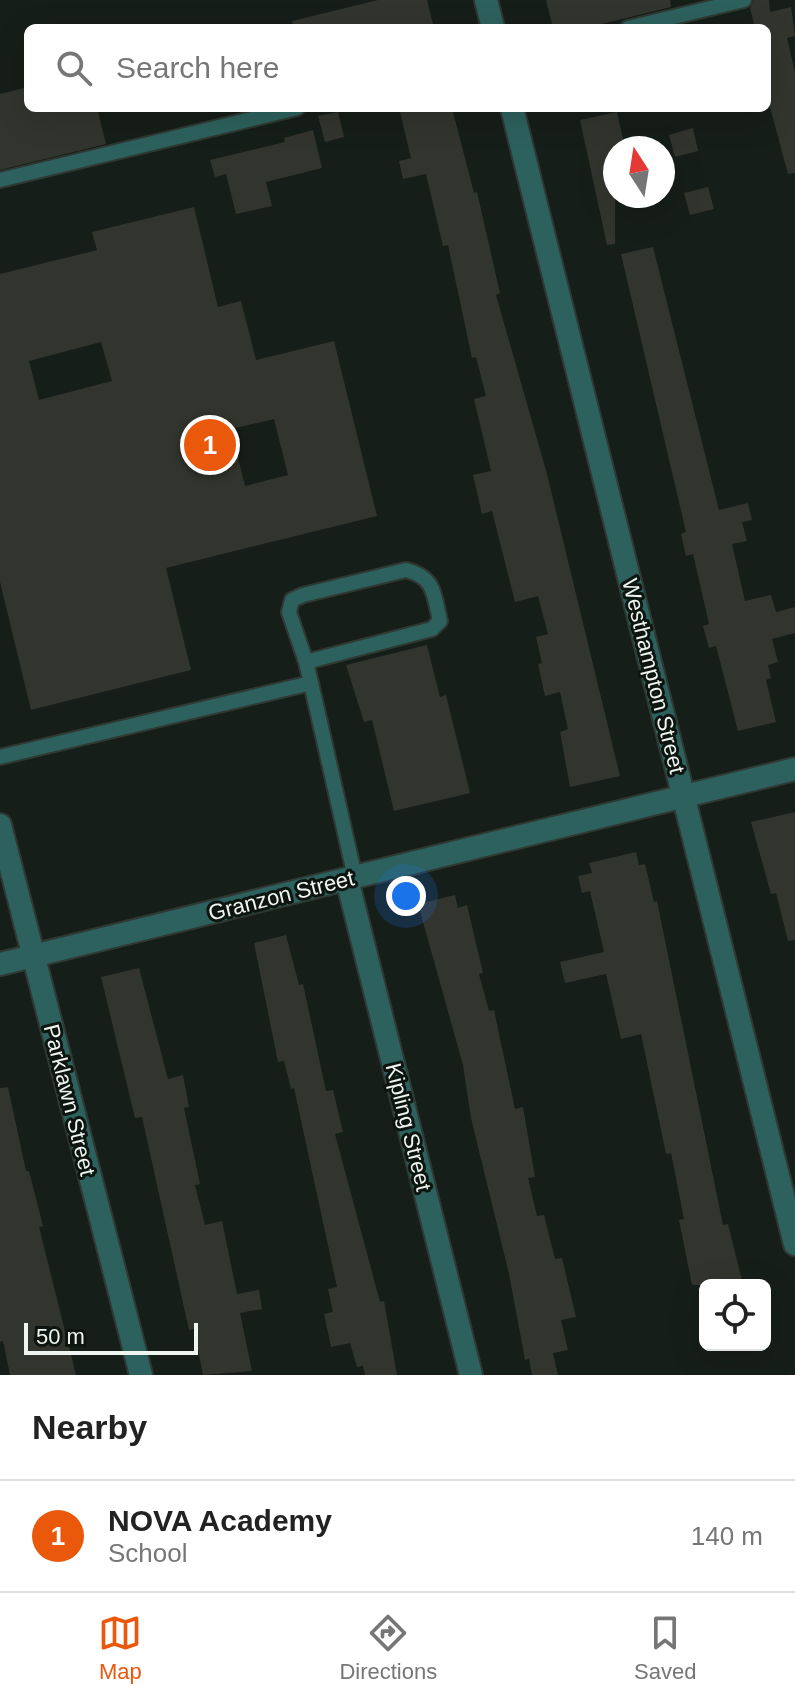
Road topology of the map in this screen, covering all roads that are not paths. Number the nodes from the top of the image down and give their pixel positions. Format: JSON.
{"nodes":[{"id":1,"x":486,"y":0,"type":"edge"},
{"id":2,"x":744,"y":0,"type":"edge"},
{"id":3,"x":492,"y":24,"type":"edge"},
{"id":4,"x":645,"y":24,"type":"edge"},
{"id":5,"x":280,"y":112,"type":"edge"},
{"id":6,"x":513,"y":112,"type":"edge"},
{"id":7,"x":0,"y":180,"type":"edge"},
{"id":8,"x":306,"y":662,"type":"junction"},
{"id":9,"x":311,"y":683,"type":"junction"},
{"id":10,"x":0,"y":757,"type":"edge"},
{"id":11,"x":795,"y":769,"type":"edge"},
{"id":12,"x":683,"y":796,"type":"junction"},
{"id":13,"x":0,"y":825,"type":"edge"},
{"id":14,"x":351,"y":878,"type":"junction"},
{"id":15,"x":33,"y":956,"type":"junction"},
{"id":16,"x":0,"y":964,"type":"edge"},
{"id":17,"x":795,"y":1244,"type":"edge"},
{"id":18,"x":141,"y":1375,"type":"edge"},
{"id":19,"x":471,"y":1375,"type":"edge"}],
"edges":[{"from":1,"to":3,"type":"street"},
{"from":2,"to":4,"type":"lane"},
{"from":5,"to":7,"type":"lane"},
{"from":6,"to":12,"type":"street","name":"Westhampton Street"},
{"from":8,"to":8,"type":"lane"},
{"from":8,"to":9,"type":"lane"},
{"from":9,"to":10,"type":"lane"},
{"from":9,"to":14,"type":"lane"},
{"from":11,"to":12,"type":"street","name":"Granzon Street"},
{"from":12,"to":14,"type":"street","name":"Granzon Street"},
{"from":12,"to":17,"type":"street","name":"Westhampton Street"},
{"from":13,"to":15,"type":"street","name":"Parklawn Street"},
{"from":14,"to":15,"type":"street","name":"Granzon Street"},
{"from":14,"to":19,"type":"street","name":"Kipling Street"},
{"from":15,"to":16,"type":"street","name":"Granzon Street"},
{"from":15,"to":18,"type":"street","name":"Parklawn Street"}]}
